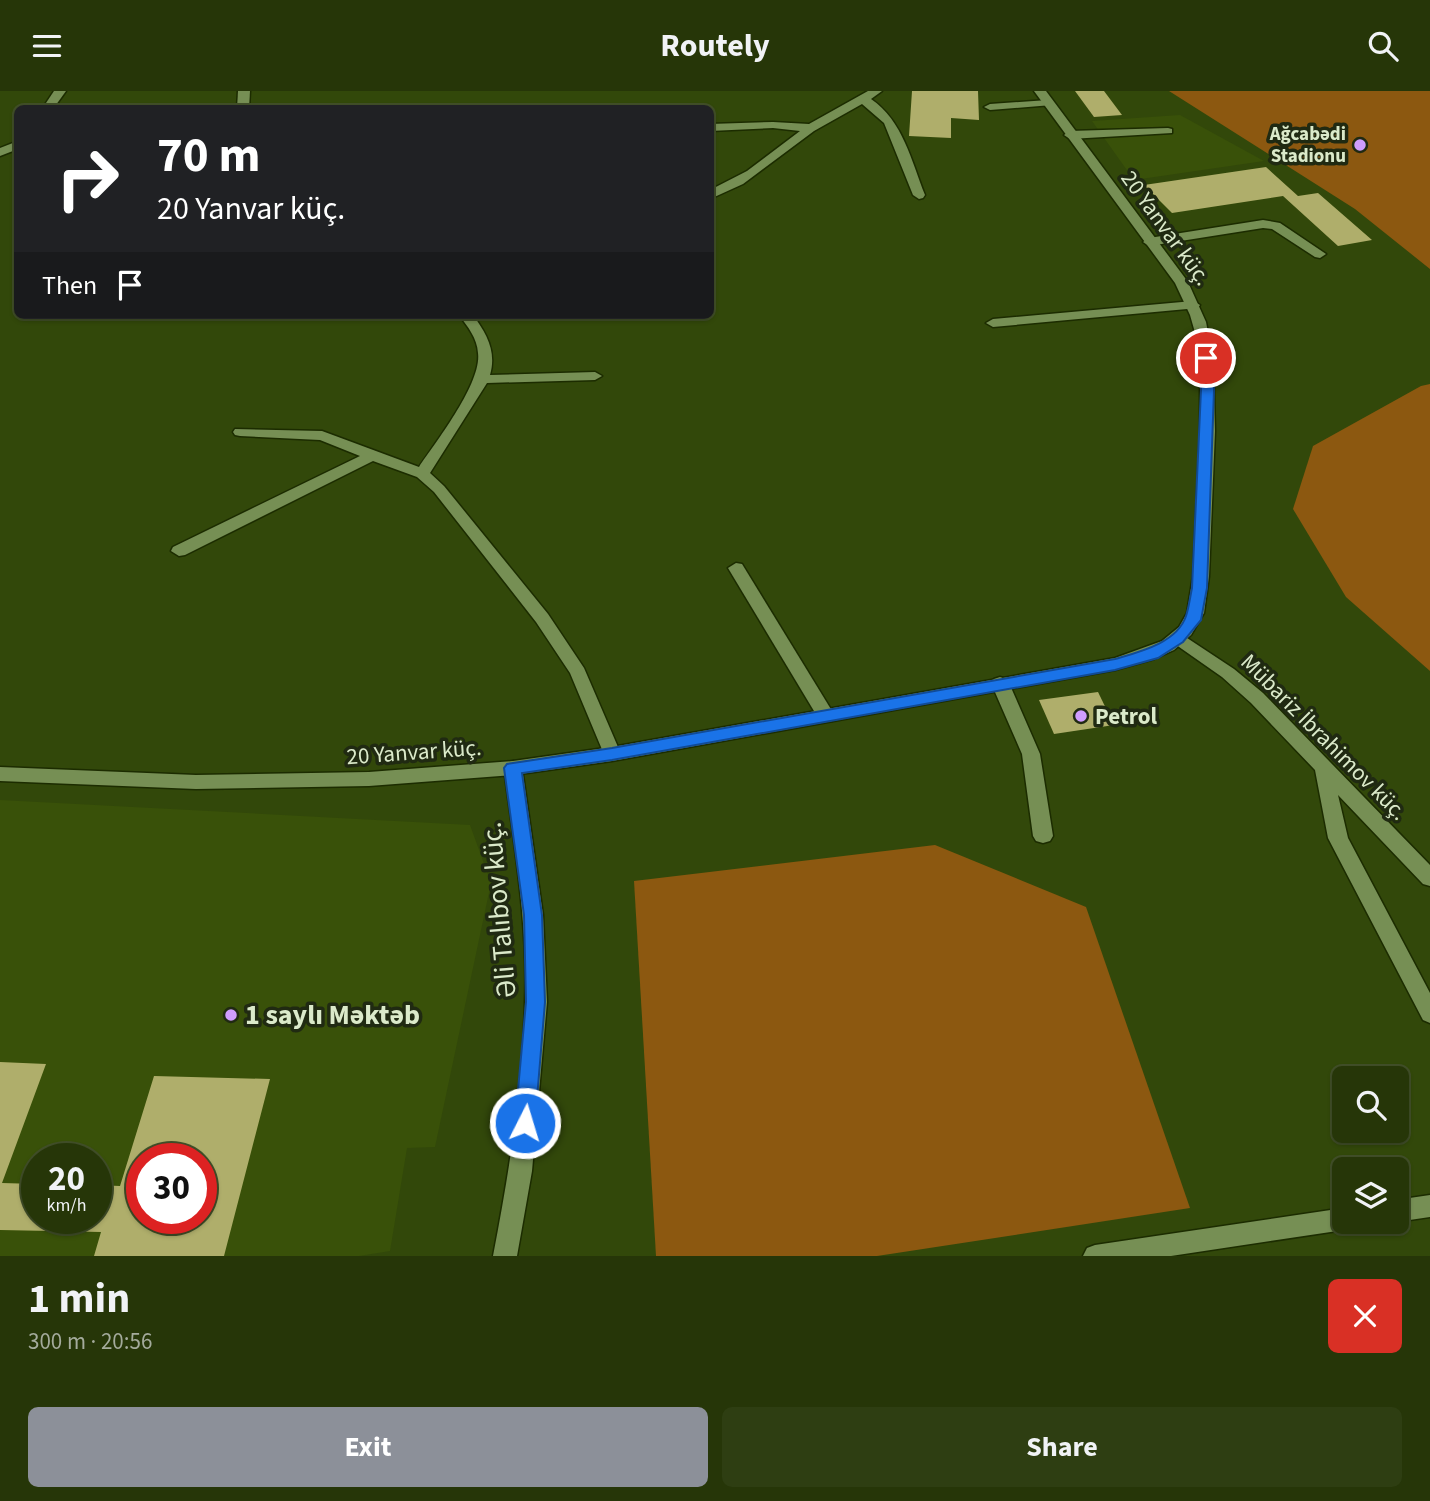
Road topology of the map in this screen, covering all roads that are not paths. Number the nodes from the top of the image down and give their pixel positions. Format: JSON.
{"nodes":[{"id":1,"x":876,"y":91,"type":"edge"},
{"id":2,"x":1044,"y":97,"type":"edge"},
{"id":3,"x":863,"y":99,"type":"junction"},
{"id":4,"x":989,"y":107,"type":"dead end"},
{"id":5,"x":714,"y":128,"type":"edge"},
{"id":6,"x":811,"y":128,"type":"junction"},
{"id":7,"x":1168,"y":131,"type":"dead end"},
{"id":8,"x":1070,"y":135,"type":"junction"},
{"id":9,"x":714,"y":193,"type":"edge"},
{"id":10,"x":919,"y":195,"type":"dead end"},
{"id":11,"x":1149,"y":242,"type":"junction"},
{"id":12,"x":1320,"y":254,"type":"dead end"},
{"id":13,"x":1193,"y":305,"type":"junction"},
{"id":14,"x":469,"y":319,"type":"edge"},
{"id":15,"x":993,"y":323,"type":"dead end"},
{"id":16,"x":595,"y":376,"type":"dead end"},
{"id":17,"x":484,"y":379,"type":"junction"},
{"id":18,"x":240,"y":432,"type":"dead end"},
{"id":19,"x":373,"y":455,"type":"junction"},
{"id":20,"x":422,"y":474,"type":"junction"},
{"id":21,"x":180,"y":551,"type":"dead end"},
{"id":22,"x":736,"y":568,"type":"dead end"},
{"id":23,"x":1178,"y":638,"type":"junction"},
{"id":24,"x":1000,"y":683,"type":"junction"},
{"id":25,"x":825,"y":716,"type":"junction"},
{"id":26,"x":612,"y":754,"type":"junction"},
{"id":27,"x":513,"y":768,"type":"junction"},
{"id":28,"x":1324,"y":770,"type":"junction"},
{"id":29,"x":0,"y":774,"type":"edge"},
{"id":30,"x":1043,"y":836,"type":"dead end"},
{"id":31,"x":1430,"y":878,"type":"edge"},
{"id":32,"x":1430,"y":1014,"type":"edge"},
{"id":33,"x":1430,"y":1206,"type":"edge"},
{"id":34,"x":1409,"y":1209,"type":"edge"},
{"id":35,"x":1332,"y":1221,"type":"edge"},
{"id":36,"x":505,"y":1256,"type":"edge"},
{"id":37,"x":1095,"y":1256,"type":"edge"}],
"edges":[{"from":1,"to":3,"type":"street"},
{"from":2,"to":4,"type":"street"},
{"from":2,"to":8,"type":"street","name":"20 Yanvar küç."},
{"from":3,"to":6,"type":"street"},
{"from":3,"to":10,"type":"street"},
{"from":5,"to":6,"type":"street"},
{"from":6,"to":9,"type":"street"},
{"from":7,"to":8,"type":"street"},
{"from":8,"to":11,"type":"street","name":"20 Yanvar küç."},
{"from":11,"to":12,"type":"street"},
{"from":11,"to":13,"type":"street","name":"20 Yanvar küç."},
{"from":13,"to":15,"type":"street"},
{"from":13,"to":23,"type":"street","name":"20 Yanvar küç."},
{"from":14,"to":17,"type":"street"},
{"from":16,"to":17,"type":"street"},
{"from":17,"to":20,"type":"street"},
{"from":18,"to":19,"type":"street"},
{"from":19,"to":20,"type":"street"},
{"from":19,"to":21,"type":"street"},
{"from":20,"to":26,"type":"street"},
{"from":22,"to":25,"type":"street"},
{"from":23,"to":24,"type":"street","name":"20 Yanvar küç."},
{"from":23,"to":28,"type":"street","name":"Mübariz İbrahimov küç."},
{"from":24,"to":25,"type":"street","name":"20 Yanvar küç."},
{"from":24,"to":30,"type":"street"},
{"from":25,"to":26,"type":"street","name":"20 Yanvar küç."},
{"from":26,"to":27,"type":"street","name":"20 Yanvar küç."},
{"from":27,"to":29,"type":"street","name":"20 Yanvar küç."},
{"from":27,"to":36,"type":"street","name":"Əli Talıbov küç."},
{"from":28,"to":31,"type":"street","name":"Mübariz İbrahimov küç."},
{"from":28,"to":32,"type":"street"},
{"from":33,"to":34,"type":"street"},
{"from":35,"to":37,"type":"street"}]}
